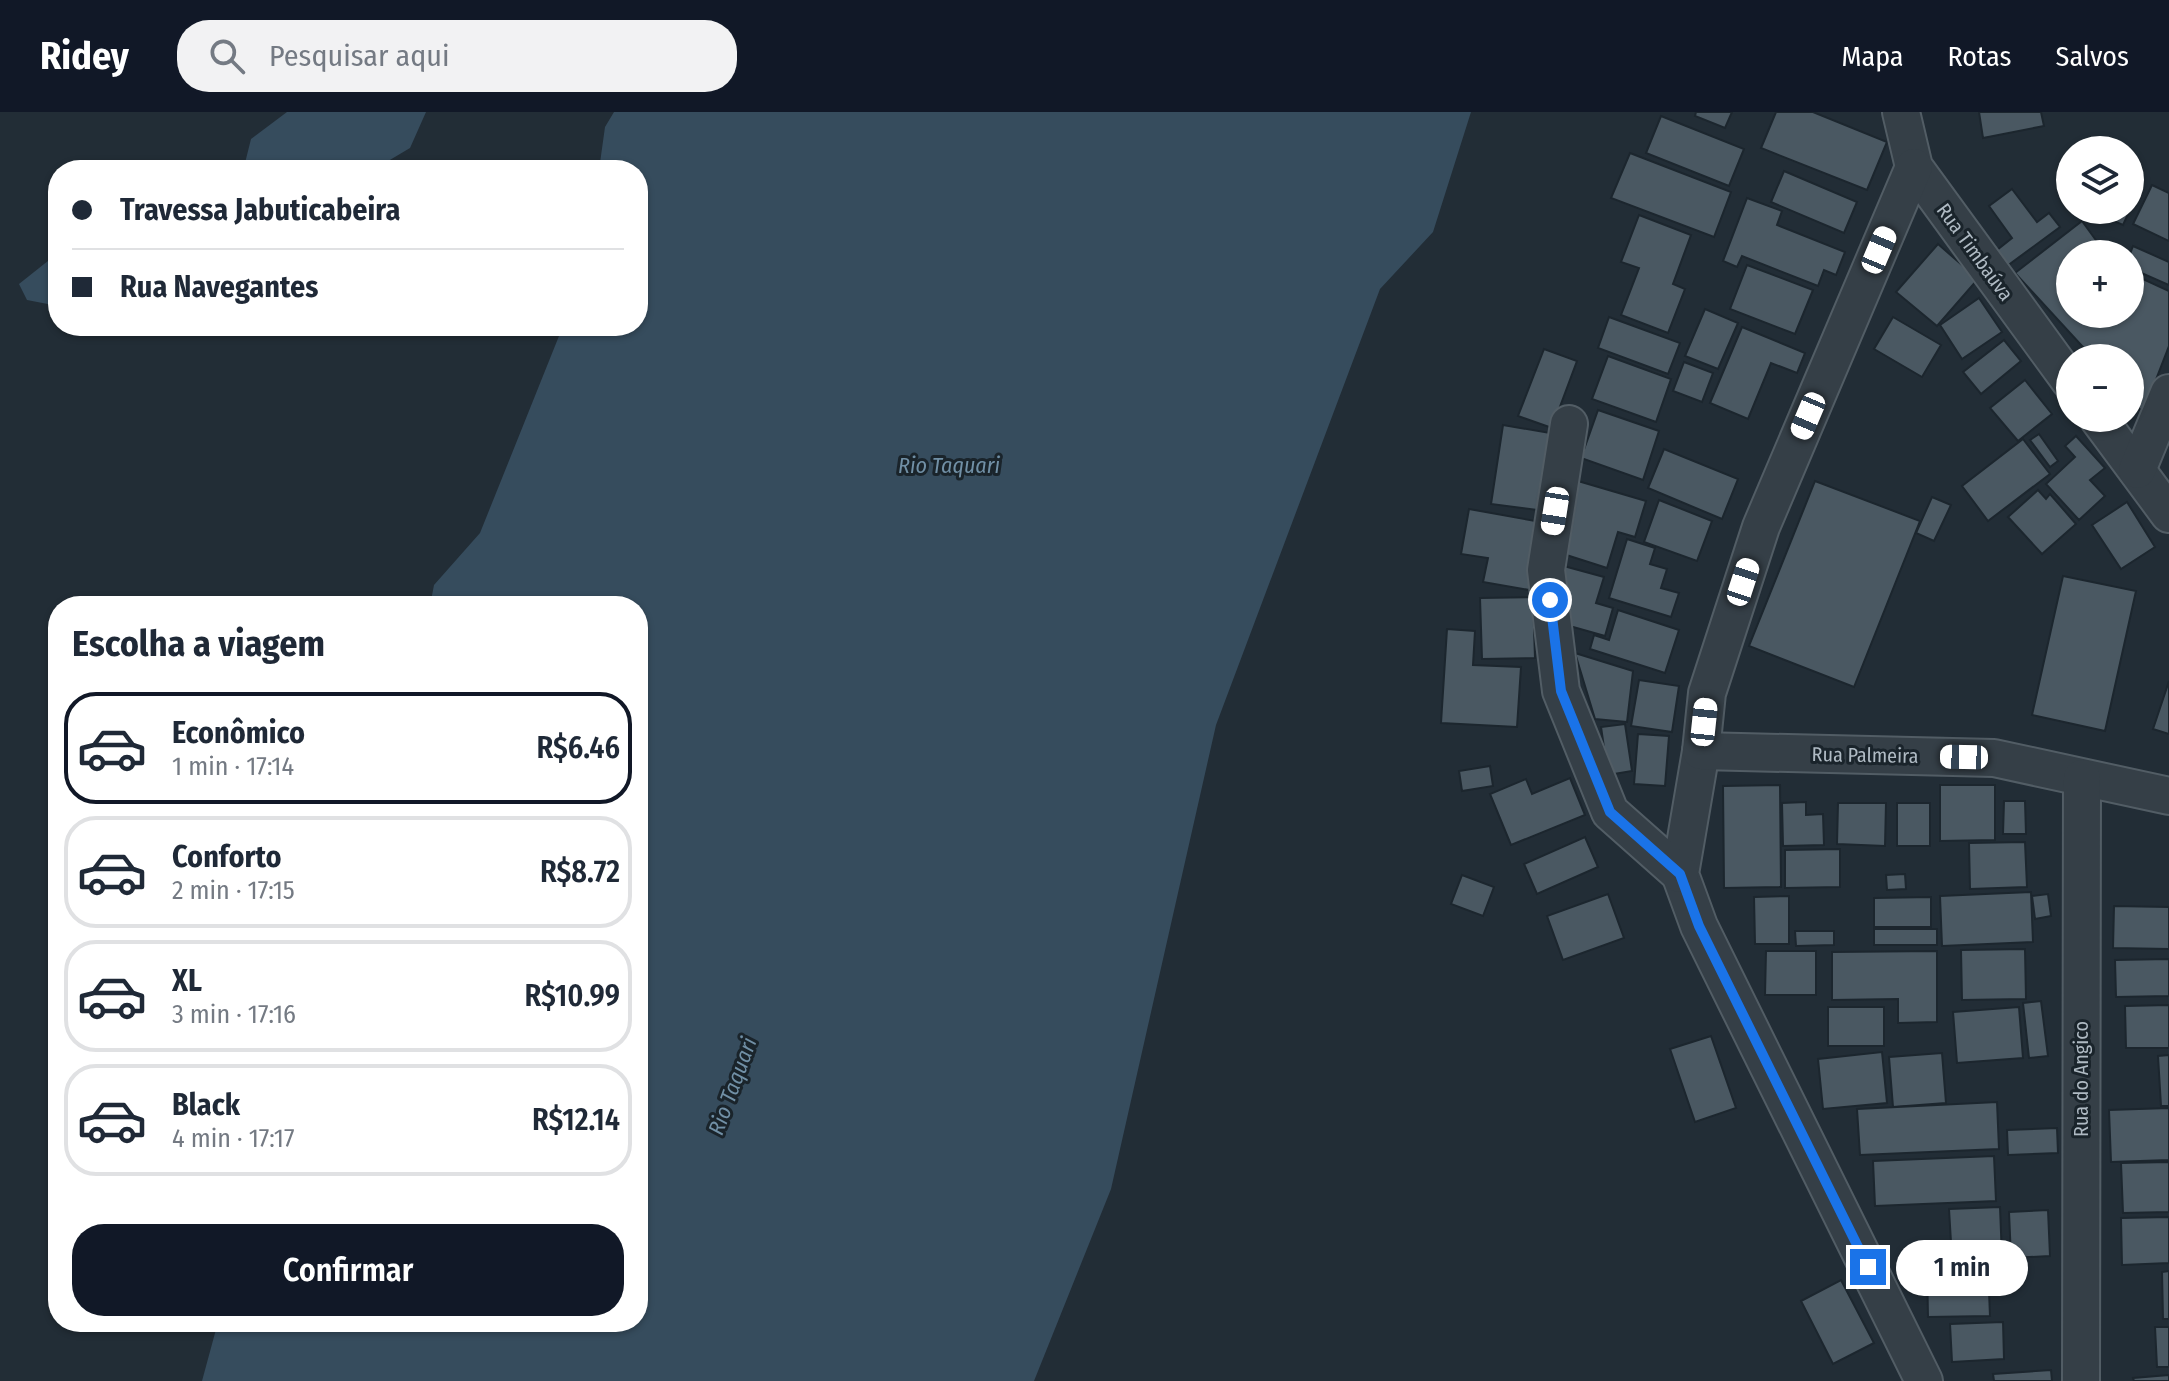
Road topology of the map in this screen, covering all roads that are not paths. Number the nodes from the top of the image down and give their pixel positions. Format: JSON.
{"nodes":[{"id":1,"x":1901,"y":112,"type":"edge"},
{"id":2,"x":1914,"y":167,"type":"junction"},
{"id":3,"x":2056,"y":362,"type":"edge"},
{"id":4,"x":2169,"y":393,"type":"edge"},
{"id":5,"x":1569,"y":424,"type":"dead end"},
{"id":6,"x":2108,"y":432,"type":"edge"},
{"id":7,"x":2137,"y":470,"type":"junction"},
{"id":8,"x":2169,"y":514,"type":"edge"},
{"id":9,"x":1701,"y":751,"type":"junction"},
{"id":10,"x":2082,"y":778,"type":"junction"},
{"id":11,"x":2169,"y":796,"type":"edge"},
{"id":12,"x":1680,"y":874,"type":"junction"},
{"id":13,"x":1924,"y":1381,"type":"edge"},
{"id":14,"x":2081,"y":1381,"type":"edge"}],
"edges":[{"from":1,"to":2,"type":"street","name":"Rua Timbaúva"},
{"from":2,"to":3,"type":"street","name":"Rua Timbaúva"},
{"from":2,"to":9,"type":"street"},
{"from":4,"to":7,"type":"street"},
{"from":5,"to":12,"type":"street"},
{"from":6,"to":7,"type":"street"},
{"from":7,"to":8,"type":"street"},
{"from":9,"to":10,"type":"street","name":"Rua Palmeira"},
{"from":9,"to":12,"type":"street"},
{"from":10,"to":11,"type":"street","name":"Rua Palmeira"},
{"from":10,"to":14,"type":"street","name":"Rua do Angico"},
{"from":12,"to":13,"type":"street"}]}
